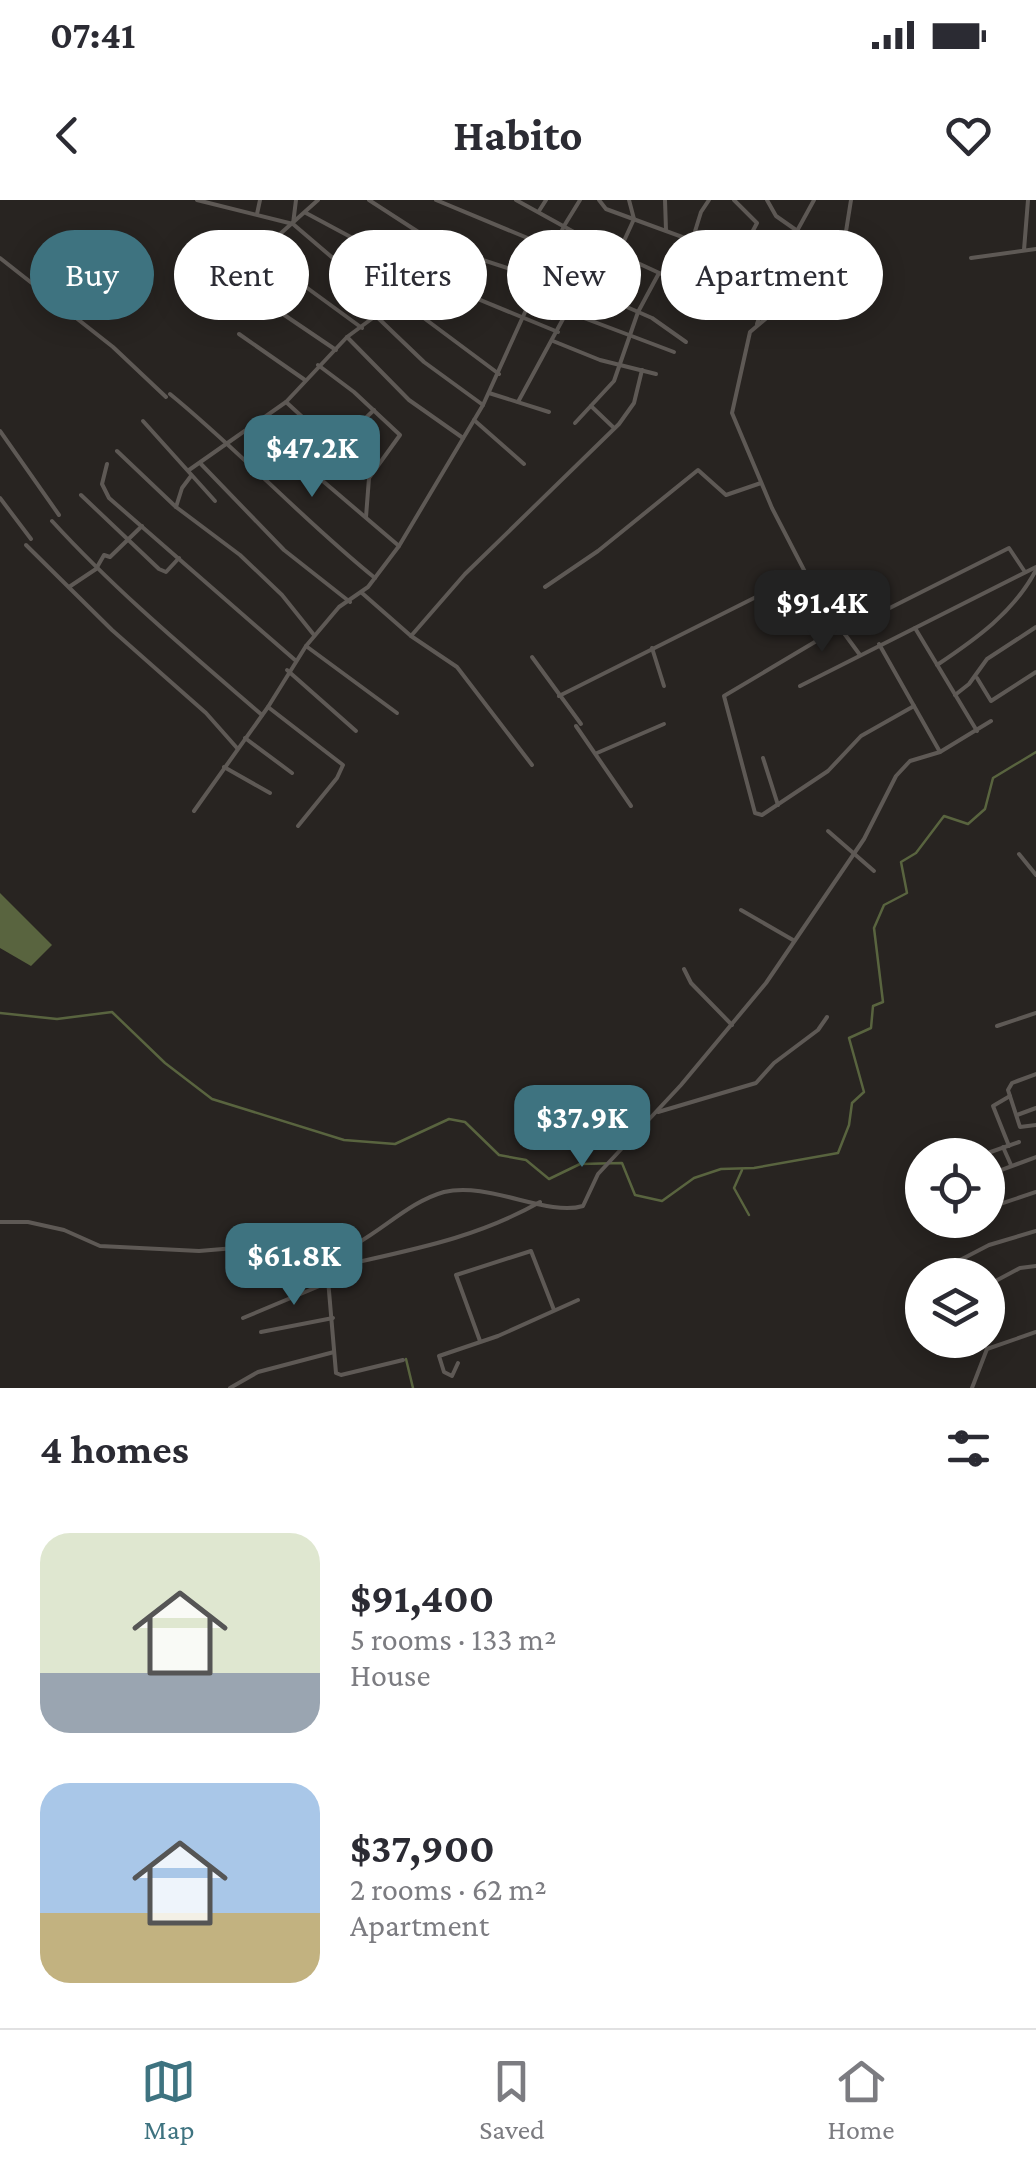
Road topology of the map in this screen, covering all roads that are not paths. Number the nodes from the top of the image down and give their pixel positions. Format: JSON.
{"nodes":[{"id":1,"x":198,"y":200,"type":"edge"},
{"id":2,"x":260,"y":200,"type":"edge"},
{"id":3,"x":296,"y":200,"type":"edge"},
{"id":4,"x":318,"y":200,"type":"edge"},
{"id":5,"x":369,"y":200,"type":"edge"},
{"id":6,"x":436,"y":200,"type":"edge"},
{"id":7,"x":516,"y":200,"type":"edge"},
{"id":8,"x":546,"y":200,"type":"edge"},
{"id":9,"x":579,"y":200,"type":"edge"},
{"id":10,"x":599,"y":200,"type":"edge"},
{"id":11,"x":630,"y":200,"type":"edge"},
{"id":12,"x":665,"y":200,"type":"edge"},
{"id":13,"x":709,"y":200,"type":"edge"},
{"id":14,"x":734,"y":200,"type":"edge"},
{"id":15,"x":767,"y":200,"type":"edge"},
{"id":16,"x":813,"y":200,"type":"edge"},
{"id":17,"x":850,"y":200,"type":"edge"},
{"id":18,"x":1028,"y":200,"type":"edge"},
{"id":19,"x":539,"y":211,"type":"junction"},
{"id":20,"x":306,"y":213,"type":"junction"},
{"id":21,"x":257,"y":214,"type":"junction"},
{"id":22,"x":634,"y":219,"type":"junction"},
{"id":23,"x":294,"y":224,"type":"junction"},
{"id":24,"x":564,"y":226,"type":"junction"},
{"id":25,"x":288,"y":230,"type":"edge"},
{"id":26,"x":338,"y":230,"type":"edge"},
{"id":27,"x":508,"y":230,"type":"edge"},
{"id":28,"x":562,"y":230,"type":"edge"},
{"id":29,"x":571,"y":230,"type":"edge"},
{"id":30,"x":629,"y":230,"type":"edge"},
{"id":31,"x":661,"y":230,"type":"edge"},
{"id":32,"x":666,"y":230,"type":"edge"},
{"id":33,"x":696,"y":230,"type":"edge"},
{"id":34,"x":753,"y":230,"type":"edge"},
{"id":35,"x":796,"y":230,"type":"joint"},
{"id":36,"x":1036,"y":249,"type":"edge"},
{"id":37,"x":1024,"y":251,"type":"junction"},
{"id":38,"x":329,"y":254,"type":"edge"},
{"id":39,"x":0,"y":258,"type":"edge"},
{"id":40,"x":971,"y":258,"type":"dead end"},
{"id":41,"x":641,"y":265,"type":"edge"},
{"id":42,"x":507,"y":268,"type":"edge"},
{"id":43,"x":659,"y":273,"type":"joint"},
{"id":44,"x":309,"y":290,"type":"edge"},
{"id":45,"x":641,"y":306,"type":"edge"},
{"id":46,"x":641,"y":314,"type":"edge"},
{"id":47,"x":292,"y":320,"type":"edge"},
{"id":48,"x":373,"y":320,"type":"edge"},
{"id":49,"x":380,"y":320,"type":"edge"},
{"id":50,"x":426,"y":320,"type":"edge"},
{"id":51,"x":523,"y":320,"type":"edge"},
{"id":52,"x":533,"y":320,"type":"edge"},
{"id":53,"x":564,"y":320,"type":"edge"},
{"id":54,"x":587,"y":320,"type":"edge"},
{"id":55,"x":635,"y":320,"type":"edge"},
{"id":56,"x":758,"y":320,"type":"edge"},
{"id":57,"x":757,"y":324,"type":"junction"},
{"id":58,"x":362,"y":328,"type":"junction"},
{"id":59,"x":558,"y":332,"type":"junction"},
{"id":60,"x":239,"y":334,"type":"dead end"},
{"id":61,"x":347,"y":337,"type":"junction"},
{"id":62,"x":628,"y":337,"type":"junction"},
{"id":63,"x":553,"y":341,"type":"junction"},
{"id":64,"x":686,"y":342,"type":"dead end"},
{"id":65,"x":336,"y":350,"type":"junction"},
{"id":66,"x":674,"y":352,"type":"dead end"},
{"id":67,"x":621,"y":365,"type":"junction"},
{"id":68,"x":318,"y":366,"type":"junction"},
{"id":69,"x":642,"y":370,"type":"junction"},
{"id":70,"x":498,"y":374,"type":"junction"},
{"id":71,"x":656,"y":374,"type":"dead end"},
{"id":72,"x":305,"y":380,"type":"junction"},
{"id":73,"x":489,"y":392,"type":"junction"},
{"id":74,"x":286,"y":402,"type":"junction"},
{"id":75,"x":518,"y":402,"type":"junction"},
{"id":76,"x":483,"y":405,"type":"junction"},
{"id":77,"x":591,"y":406,"type":"junction"},
{"id":78,"x":374,"y":410,"type":"junction"},
{"id":79,"x":549,"y":412,"type":"dead end"},
{"id":80,"x":474,"y":420,"type":"junction"},
{"id":81,"x":143,"y":421,"type":"dead end"},
{"id":82,"x":574,"y":423,"type":"dead end"},
{"id":83,"x":256,"y":424,"type":"junction"},
{"id":84,"x":614,"y":428,"type":"junction"},
{"id":85,"x":0,"y":432,"type":"edge"},
{"id":86,"x":463,"y":438,"type":"junction"},
{"id":87,"x":230,"y":444,"type":"junction"},
{"id":88,"x":334,"y":448,"type":"junction"},
{"id":89,"x":117,"y":452,"type":"dead end"},
{"id":90,"x":200,"y":463,"type":"junction"},
{"id":91,"x":107,"y":464,"type":"dead end"},
{"id":92,"x":524,"y":464,"type":"dead end"},
{"id":93,"x":310,"y":470,"type":"junction"},
{"id":94,"x":191,"y":472,"type":"junction"},
{"id":95,"x":369,"y":478,"type":"junction"},
{"id":96,"x":761,"y":483,"type":"junction"},
{"id":97,"x":81,"y":495,"type":"dead end"},
{"id":98,"x":0,"y":498,"type":"edge"},
{"id":99,"x":215,"y":501,"type":"dead end"},
{"id":100,"x":176,"y":507,"type":"junction"},
{"id":101,"x":58,"y":515,"type":"dead end"},
{"id":102,"x":366,"y":517,"type":"junction"},
{"id":103,"x":52,"y":520,"type":"dead end"},
{"id":104,"x":142,"y":526,"type":"junction"},
{"id":105,"x":127,"y":539,"type":"junction"},
{"id":106,"x":31,"y":540,"type":"dead end"},
{"id":107,"x":26,"y":544,"type":"dead end"},
{"id":108,"x":399,"y":546,"type":"junction"},
{"id":109,"x":178,"y":558,"type":"junction"},
{"id":110,"x":1036,"y":568,"type":"edge"},
{"id":111,"x":96,"y":569,"type":"junction"},
{"id":112,"x":1024,"y":572,"type":"junction"},
{"id":113,"x":375,"y":578,"type":"junction"},
{"id":114,"x":546,"y":587,"type":"dead end"},
{"id":115,"x":68,"y":588,"type":"junction"},
{"id":116,"x":362,"y":593,"type":"junction"},
{"id":117,"x":762,"y":594,"type":"dead end"},
{"id":118,"x":350,"y":602,"type":"junction"},
{"id":119,"x":1036,"y":627,"type":"edge"},
{"id":120,"x":915,"y":628,"type":"junction"},
{"id":121,"x":841,"y":629,"type":"junction"},
{"id":122,"x":314,"y":635,"type":"junction"},
{"id":123,"x":412,"y":636,"type":"junction"},
{"id":124,"x":878,"y":644,"type":"junction"},
{"id":125,"x":306,"y":646,"type":"junction"},
{"id":126,"x":652,"y":648,"type":"junction"},
{"id":127,"x":860,"y":654,"type":"junction"},
{"id":128,"x":532,"y":657,"type":"dead end"},
{"id":129,"x":295,"y":660,"type":"junction"},
{"id":130,"x":938,"y":665,"type":"junction"},
{"id":131,"x":288,"y":670,"type":"junction"},
{"id":132,"x":1036,"y":672,"type":"edge"},
{"id":133,"x":976,"y":677,"type":"junction"},
{"id":134,"x":664,"y":686,"type":"dead end"},
{"id":135,"x":800,"y":686,"type":"dead end"},
{"id":136,"x":956,"y":695,"type":"junction"},
{"id":137,"x":559,"y":696,"type":"junction"},
{"id":138,"x":914,"y":706,"type":"junction"},
{"id":139,"x":268,"y":708,"type":"junction"},
{"id":140,"x":398,"y":713,"type":"dead end"},
{"id":141,"x":262,"y":715,"type":"junction"},
{"id":142,"x":991,"y":721,"type":"dead end"},
{"id":143,"x":664,"y":724,"type":"dead end"},
{"id":144,"x":356,"y":731,"type":"dead end"},
{"id":145,"x":978,"y":732,"type":"junction"},
{"id":146,"x":245,"y":738,"type":"junction"},
{"id":147,"x":237,"y":748,"type":"junction"},
{"id":148,"x":940,"y":752,"type":"junction"},
{"id":149,"x":597,"y":753,"type":"junction"},
{"id":150,"x":763,"y":758,"type":"dead end"},
{"id":151,"x":532,"y":765,"type":"dead end"},
{"id":152,"x":224,"y":767,"type":"junction"},
{"id":153,"x":292,"y":773,"type":"dead end"},
{"id":154,"x":270,"y":793,"type":"dead end"},
{"id":155,"x":778,"y":805,"type":"junction"},
{"id":156,"x":631,"y":806,"type":"dead end"},
{"id":157,"x":194,"y":810,"type":"dead end"},
{"id":158,"x":298,"y":826,"type":"dead end"},
{"id":159,"x":828,"y":831,"type":"dead end"},
{"id":160,"x":855,"y":853,"type":"junction"},
{"id":161,"x":1019,"y":854,"type":"dead end"},
{"id":162,"x":1033,"y":868,"type":"edge"},
{"id":163,"x":874,"y":871,"type":"dead end"},
{"id":164,"x":1036,"y":875,"type":"edge"},
{"id":165,"x":741,"y":910,"type":"dead end"},
{"id":166,"x":794,"y":940,"type":"junction"},
{"id":167,"x":684,"y":969,"type":"dead end"},
{"id":168,"x":1036,"y":1013,"type":"edge"},
{"id":169,"x":827,"y":1018,"type":"dead end"},
{"id":170,"x":732,"y":1026,"type":"junction"},
{"id":171,"x":998,"y":1026,"type":"dead end"},
{"id":172,"x":1036,"y":1074,"type":"edge"},
{"id":173,"x":1010,"y":1096,"type":"junction"},
{"id":174,"x":1036,"y":1108,"type":"edge"},
{"id":175,"x":654,"y":1113,"type":"junction"},
{"id":176,"x":1017,"y":1115,"type":"junction"},
{"id":177,"x":1036,"y":1125,"type":"edge"},
{"id":178,"x":1019,"y":1142,"type":"dead end"},
{"id":179,"x":1006,"y":1146,"type":"junction"},
{"id":180,"x":1036,"y":1157,"type":"edge"},
{"id":181,"x":1011,"y":1166,"type":"junction"},
{"id":182,"x":1005,"y":1168,"type":"edge"},
{"id":183,"x":1036,"y":1192,"type":"edge"},
{"id":184,"x":541,"y":1202,"type":"junction"},
{"id":185,"x":1005,"y":1202,"type":"edge"},
{"id":186,"x":0,"y":1222,"type":"edge"},
{"id":187,"x":1036,"y":1231,"type":"edge"},
{"id":188,"x":326,"y":1256,"type":"junction"},
{"id":189,"x":962,"y":1258,"type":"edge"},
{"id":190,"x":1036,"y":1266,"type":"edge"},
{"id":191,"x":327,"y":1269,"type":"junction"},
{"id":192,"x":1005,"y":1276,"type":"edge"},
{"id":193,"x":330,"y":1282,"type":"junction"},
{"id":194,"x":578,"y":1300,"type":"dead end"},
{"id":195,"x":554,"y":1310,"type":"junction"},
{"id":196,"x":243,"y":1318,"type":"dead end"},
{"id":197,"x":333,"y":1318,"type":"junction"},
{"id":198,"x":262,"y":1332,"type":"dead end"},
{"id":199,"x":1036,"y":1332,"type":"edge"},
{"id":200,"x":480,"y":1341,"type":"junction"},
{"id":201,"x":334,"y":1352,"type":"junction"},
{"id":202,"x":403,"y":1360,"type":"dead end"},
{"id":203,"x":458,"y":1363,"type":"dead end"},
{"id":204,"x":230,"y":1388,"type":"edge"},
{"id":205,"x":972,"y":1388,"type":"edge"}],
"edges":[{"from":1,"to":21,"type":"street"},
{"from":2,"to":21,"type":"street"},
{"from":3,"to":23,"type":"street"},
{"from":4,"to":20,"type":"street"},
{"from":5,"to":42,"type":"street"},
{"from":6,"to":27,"type":"street"},
{"from":7,"to":19,"type":"street"},
{"from":8,"to":19,"type":"street"},
{"from":9,"to":24,"type":"street"},
{"from":10,"to":22,"type":"street"},
{"from":11,"to":22,"type":"street"},
{"from":12,"to":32,"type":"street"},
{"from":13,"to":33,"type":"street"},
{"from":14,"to":34,"type":"street"},
{"from":15,"to":35,"type":"street"},
{"from":16,"to":35,"type":"street"},
{"from":17,"to":57,"type":"street"},
{"from":18,"to":37,"type":"street"},
{"from":19,"to":24,"type":"street"},
{"from":20,"to":23,"type":"street"},
{"from":20,"to":26,"type":"street"},
{"from":21,"to":23,"type":"street"},
{"from":22,"to":30,"type":"street"},
{"from":22,"to":31,"type":"street"},
{"from":23,"to":25,"type":"street"},
{"from":23,"to":38,"type":"street"},
{"from":24,"to":28,"type":"street"},
{"from":24,"to":29,"type":"street"},
{"from":36,"to":37,"type":"street"},
{"from":37,"to":40,"type":"street"},
{"from":39,"to":87,"type":"street"},
{"from":41,"to":43,"type":"street"},
{"from":43,"to":45,"type":"street"},
{"from":44,"to":58,"type":"street"},
{"from":46,"to":64,"type":"street"},
{"from":47,"to":65,"type":"street"},
{"from":48,"to":58,"type":"street"},
{"from":49,"to":76,"type":"street"},
{"from":50,"to":70,"type":"street"},
{"from":51,"to":70,"type":"street"},
{"from":52,"to":59,"type":"street"},
{"from":53,"to":59,"type":"street"},
{"from":54,"to":62,"type":"street"},
{"from":55,"to":62,"type":"street"},
{"from":56,"to":57,"type":"street"},
{"from":57,"to":96,"type":"street"},
{"from":58,"to":61,"type":"street"},
{"from":59,"to":63,"type":"street"},
{"from":60,"to":72,"type":"street"},
{"from":61,"to":65,"type":"street"},
{"from":61,"to":86,"type":"street"},
{"from":62,"to":66,"type":"street"},
{"from":62,"to":67,"type":"street"},
{"from":63,"to":67,"type":"street"},
{"from":63,"to":75,"type":"street"},
{"from":65,"to":68,"type":"street"},
{"from":67,"to":69,"type":"street"},
{"from":67,"to":77,"type":"street"},
{"from":68,"to":72,"type":"street"},
{"from":68,"to":78,"type":"street"},
{"from":69,"to":71,"type":"street"},
{"from":69,"to":84,"type":"street"},
{"from":70,"to":73,"type":"street"},
{"from":72,"to":74,"type":"street"},
{"from":73,"to":75,"type":"street"},
{"from":73,"to":76,"type":"street"},
{"from":74,"to":83,"type":"street"},
{"from":74,"to":88,"type":"street"},
{"from":75,"to":79,"type":"street"},
{"from":76,"to":80,"type":"street"},
{"from":77,"to":82,"type":"street"},
{"from":77,"to":84,"type":"street"},
{"from":78,"to":88,"type":"street"},
{"from":78,"to":95,"type":"street"},
{"from":80,"to":86,"type":"street"},
{"from":80,"to":92,"type":"street"},
{"from":81,"to":94,"type":"street"},
{"from":83,"to":87,"type":"street"},
{"from":83,"to":93,"type":"street"},
{"from":84,"to":123,"type":"street"},
{"from":85,"to":101,"type":"street"},
{"from":86,"to":108,"type":"street"},
{"from":87,"to":90,"type":"street"},
{"from":87,"to":113,"type":"street"},
{"from":88,"to":93,"type":"street"},
{"from":88,"to":95,"type":"street"},
{"from":89,"to":100,"type":"street"},
{"from":90,"to":94,"type":"street"},
{"from":90,"to":118,"type":"street"},
{"from":91,"to":104,"type":"street"},
{"from":93,"to":102,"type":"street"},
{"from":94,"to":99,"type":"street"},
{"from":94,"to":100,"type":"street"},
{"from":95,"to":102,"type":"street"},
{"from":96,"to":114,"type":"street"},
{"from":96,"to":121,"type":"street"},
{"from":97,"to":105,"type":"street"},
{"from":98,"to":106,"type":"street"},
{"from":100,"to":122,"type":"street"},
{"from":102,"to":108,"type":"street"},
{"from":103,"to":111,"type":"street"},
{"from":104,"to":105,"type":"street"},
{"from":104,"to":109,"type":"street"},
{"from":105,"to":109,"type":"street"},
{"from":105,"to":111,"type":"street"},
{"from":107,"to":115,"type":"street"},
{"from":108,"to":113,"type":"street"},
{"from":109,"to":129,"type":"street"},
{"from":110,"to":112,"type":"street"},
{"from":110,"to":130,"type":"street"},
{"from":111,"to":115,"type":"street"},
{"from":111,"to":141,"type":"street"},
{"from":112,"to":120,"type":"street"},
{"from":112,"to":121,"type":"street"},
{"from":113,"to":116,"type":"street"},
{"from":115,"to":147,"type":"street"},
{"from":116,"to":118,"type":"street"},
{"from":116,"to":123,"type":"street"},
{"from":117,"to":126,"type":"street"},
{"from":118,"to":122,"type":"street"},
{"from":119,"to":133,"type":"street"},
{"from":120,"to":124,"type":"street"},
{"from":120,"to":130,"type":"street"},
{"from":121,"to":127,"type":"street"},
{"from":121,"to":155,"type":"street"},
{"from":122,"to":125,"type":"street"},
{"from":123,"to":151,"type":"street"},
{"from":124,"to":127,"type":"street"},
{"from":124,"to":138,"type":"street"},
{"from":125,"to":129,"type":"street"},
{"from":125,"to":140,"type":"street"},
{"from":126,"to":134,"type":"street"},
{"from":126,"to":137,"type":"street"},
{"from":127,"to":135,"type":"street"},
{"from":128,"to":137,"type":"street"},
{"from":129,"to":131,"type":"street"},
{"from":130,"to":136,"type":"street"},
{"from":131,"to":139,"type":"street"},
{"from":131,"to":144,"type":"street"},
{"from":132,"to":133,"type":"street"},
{"from":133,"to":136,"type":"street"},
{"from":136,"to":145,"type":"street"},
{"from":137,"to":149,"type":"street"},
{"from":138,"to":148,"type":"street"},
{"from":138,"to":155,"type":"street"},
{"from":139,"to":141,"type":"street"},
{"from":139,"to":158,"type":"street"},
{"from":141,"to":146,"type":"street"},
{"from":142,"to":145,"type":"street"},
{"from":143,"to":149,"type":"street"},
{"from":145,"to":148,"type":"street"},
{"from":146,"to":147,"type":"street"},
{"from":146,"to":153,"type":"street"},
{"from":147,"to":152,"type":"street"},
{"from":148,"to":160,"type":"street"},
{"from":149,"to":156,"type":"street"},
{"from":150,"to":155,"type":"street"},
{"from":152,"to":154,"type":"street"},
{"from":152,"to":157,"type":"street"},
{"from":159,"to":160,"type":"street"},
{"from":160,"to":163,"type":"street"},
{"from":160,"to":166,"type":"street"},
{"from":161,"to":162,"type":"street"},
{"from":162,"to":164,"type":"street"},
{"from":165,"to":166,"type":"street"},
{"from":166,"to":170,"type":"street"},
{"from":167,"to":170,"type":"street"},
{"from":168,"to":171,"type":"street"},
{"from":169,"to":175,"type":"street"},
{"from":170,"to":175,"type":"street"},
{"from":172,"to":173,"type":"street"},
{"from":173,"to":176,"type":"street"},
{"from":173,"to":179,"type":"street"},
{"from":174,"to":176,"type":"street"},
{"from":175,"to":184,"type":"street"},
{"from":176,"to":177,"type":"street"},
{"from":178,"to":179,"type":"street"},
{"from":179,"to":181,"type":"street"},
{"from":180,"to":181,"type":"street"},
{"from":181,"to":182,"type":"street"},
{"from":183,"to":185,"type":"street"},
{"from":184,"to":188,"type":"street"},
{"from":184,"to":191,"type":"street"},
{"from":186,"to":188,"type":"street"},
{"from":187,"to":189,"type":"street"},
{"from":188,"to":191,"type":"street"},
{"from":190,"to":192,"type":"street"},
{"from":191,"to":193,"type":"street"},
{"from":193,"to":196,"type":"street"},
{"from":193,"to":197,"type":"street"},
{"from":194,"to":195,"type":"street"},
{"from":195,"to":200,"type":"street"},
{"from":195,"to":200,"type":"street"},
{"from":197,"to":198,"type":"street"},
{"from":197,"to":201,"type":"street"},
{"from":199,"to":205,"type":"street"},
{"from":200,"to":203,"type":"street"},
{"from":201,"to":202,"type":"street"},
{"from":201,"to":204,"type":"street"}]}
